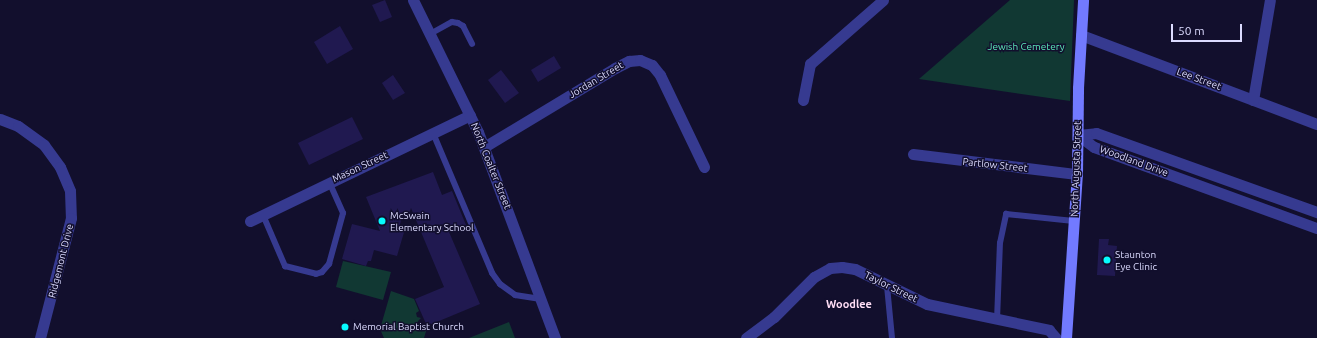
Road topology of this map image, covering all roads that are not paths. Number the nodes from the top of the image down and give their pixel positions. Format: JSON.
{"nodes":[{"id":1,"x":413,"y":0,"type":"edge"},
{"id":2,"x":883,"y":0,"type":"edge"},
{"id":3,"x":1083,"y":0,"type":"edge"},
{"id":4,"x":1270,"y":0,"type":"edge"},
{"id":5,"x":430,"y":34,"type":"junction"},
{"id":6,"x":1080,"y":35,"type":"junction"},
{"id":7,"x":472,"y":44,"type":"dead end"},
{"id":8,"x":803,"y":100,"type":"dead end"},
{"id":9,"x":1253,"y":100,"type":"junction"},
{"id":10,"x":470,"y":115,"type":"junction"},
{"id":11,"x":0,"y":119,"type":"edge"},
{"id":12,"x":1317,"y":124,"type":"edge"},
{"id":13,"x":433,"y":133,"type":"junction"},
{"id":14,"x":1078,"y":135,"type":"junction"},
{"id":15,"x":484,"y":147,"type":"junction"},
{"id":16,"x":912,"y":154,"type":"dead end"},
{"id":17,"x":704,"y":167,"type":"dead end"},
{"id":18,"x":1077,"y":174,"type":"junction"},
{"id":19,"x":329,"y":182,"type":"junction"},
{"id":20,"x":1317,"y":212,"type":"edge"},
{"id":21,"x":263,"y":215,"type":"junction"},
{"id":22,"x":250,"y":221,"type":"dead end"},
{"id":23,"x":1074,"y":221,"type":"junction"},
{"id":24,"x":1317,"y":228,"type":"edge"},
{"id":25,"x":887,"y":286,"type":"junction"},
{"id":26,"x":541,"y":299,"type":"junction"},
{"id":27,"x":997,"y":320,"type":"junction"},
{"id":28,"x":40,"y":338,"type":"edge"},
{"id":29,"x":555,"y":338,"type":"edge"},
{"id":30,"x":746,"y":338,"type":"edge"},
{"id":31,"x":892,"y":338,"type":"edge"},
{"id":32,"x":1056,"y":338,"type":"edge"},
{"id":33,"x":1066,"y":338,"type":"edge"}],
"edges":[{"from":1,"to":5,"type":"street","name":"North Coalter Street"},
{"from":2,"to":8,"type":"street"},
{"from":3,"to":6,"type":"main road","name":"North Augusta Street"},
{"from":4,"to":9,"type":"street"},
{"from":5,"to":7,"type":"lane"},
{"from":5,"to":10,"type":"street","name":"North Coalter Street"},
{"from":6,"to":9,"type":"street","name":"Lee Street"},
{"from":6,"to":14,"type":"main road","name":"North Augusta Street"},
{"from":9,"to":12,"type":"street","name":"Lee Street"},
{"from":10,"to":13,"type":"street","name":"Mason Street"},
{"from":10,"to":15,"type":"street","name":"North Coalter Street"},
{"from":11,"to":28,"type":"street","name":"Ridgemont Drive"},
{"from":13,"to":19,"type":"street","name":"Mason Street"},
{"from":13,"to":26,"type":"lane"},
{"from":14,"to":18,"type":"main road","name":"North Augusta Street"},
{"from":14,"to":20,"type":"street","name":"Woodland Drive"},
{"from":14,"to":24,"type":"street","name":"Woodland Drive"},
{"from":15,"to":17,"type":"street","name":"Jordan Street"},
{"from":15,"to":26,"type":"street","name":"North Coalter Street"},
{"from":16,"to":18,"type":"street","name":"Partlow Street"},
{"from":18,"to":23,"type":"main road","name":"North Augusta Street"},
{"from":19,"to":21,"type":"street","name":"Mason Street"},
{"from":19,"to":21,"type":"lane"},
{"from":21,"to":22,"type":"street","name":"Mason Street"},
{"from":23,"to":27,"type":"lane"},
{"from":23,"to":33,"type":"main road","name":"North Augusta Street"},
{"from":25,"to":27,"type":"street","name":"Taylor Street"},
{"from":25,"to":30,"type":"street","name":"Taylor Street"},
{"from":25,"to":31,"type":"lane"},
{"from":26,"to":29,"type":"street","name":"North Coalter Street"},
{"from":27,"to":32,"type":"street","name":"Taylor Street"}]}
